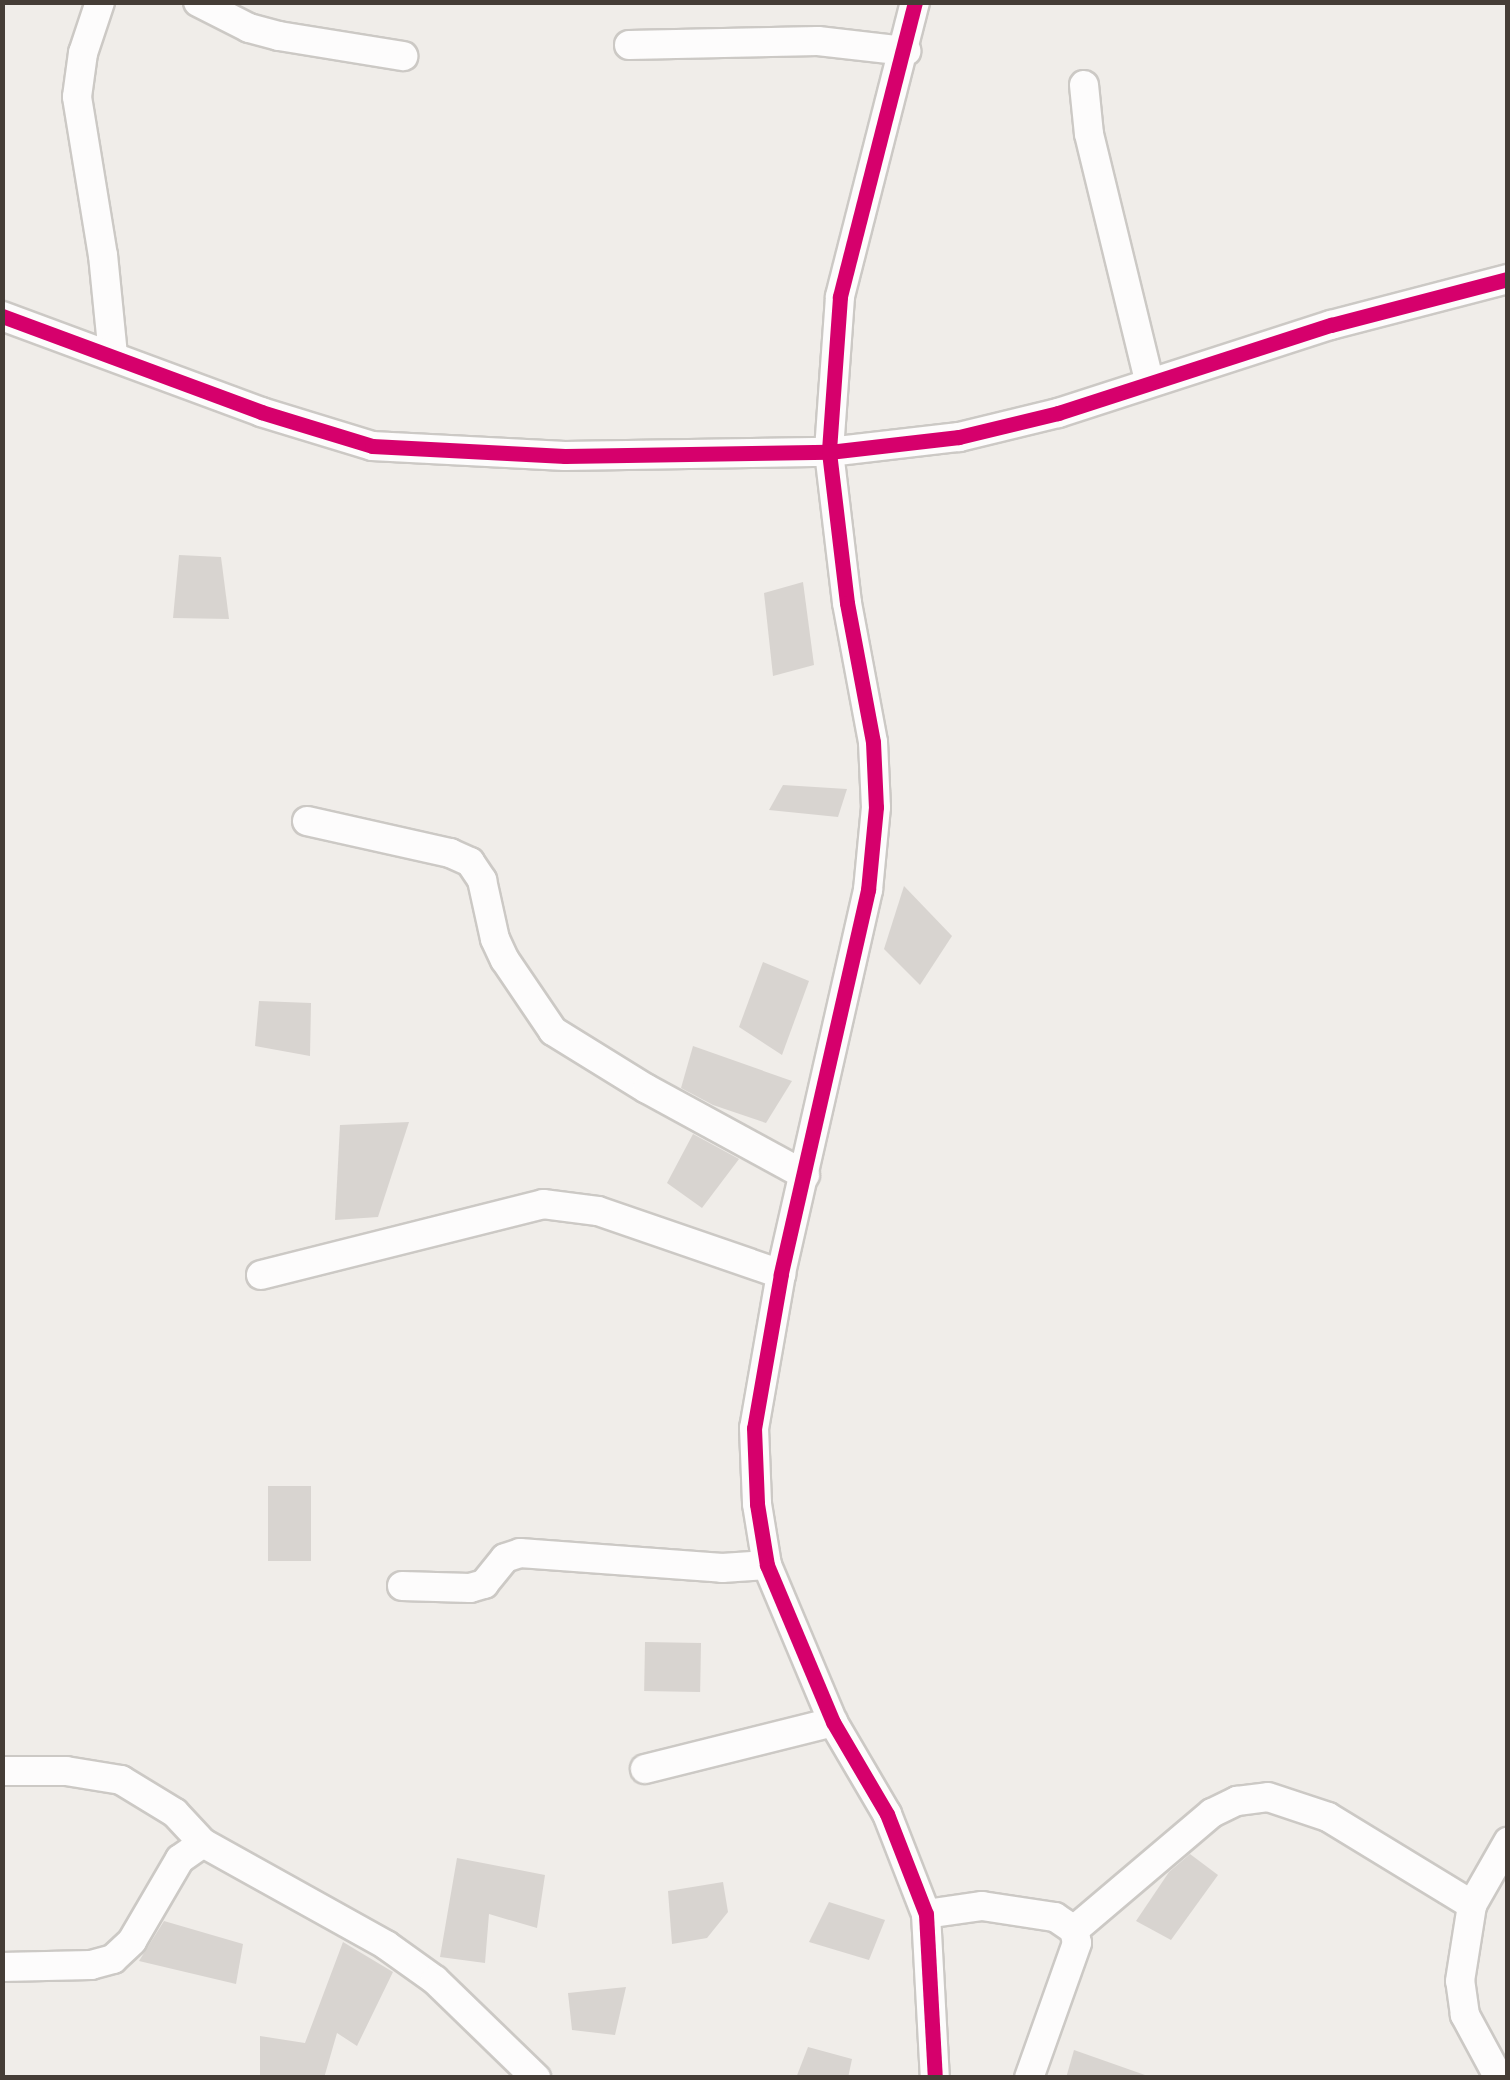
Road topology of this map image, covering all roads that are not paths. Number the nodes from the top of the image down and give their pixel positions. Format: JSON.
{"nodes":[{"id":1,"x":198,"y":2,"type":"edge"},
{"id":2,"x":915,"y":2,"type":"edge"},
{"id":3,"x":94,"y":5,"type":"edge"},
{"id":4,"x":629,"y":44,"type":"dead end"},
{"id":5,"x":906,"y":51,"type":"junction"},
{"id":6,"x":403,"y":56,"type":"dead end"},
{"id":7,"x":1084,"y":84,"type":"dead end"},
{"id":8,"x":1508,"y":278,"type":"edge"},
{"id":9,"x":2,"y":316,"type":"edge"},
{"id":10,"x":113,"y":355,"type":"junction"},
{"id":11,"x":1149,"y":381,"type":"junction"},
{"id":12,"x":829,"y":452,"type":"junction"},
{"id":13,"x":307,"y":821,"type":"dead end"},
{"id":14,"x":805,"y":1174,"type":"junction"},
{"id":15,"x":781,"y":1274,"type":"junction"},
{"id":16,"x":262,"y":1275,"type":"dead end"},
{"id":17,"x":767,"y":1564,"type":"junction"},
{"id":18,"x":402,"y":1586,"type":"dead end"},
{"id":19,"x":833,"y":1722,"type":"junction"},
{"id":20,"x":644,"y":1770,"type":"dead end"},
{"id":21,"x":2,"y":1771,"type":"edge"},
{"id":22,"x":1508,"y":1842,"type":"edge"},
{"id":23,"x":203,"y":1844,"type":"junction"},
{"id":24,"x":1472,"y":1904,"type":"junction"},
{"id":25,"x":926,"y":1914,"type":"junction"},
{"id":26,"x":1074,"y":1930,"type":"junction"},
{"id":27,"x":2,"y":1966,"type":"edge"},
{"id":28,"x":536,"y":2078,"type":"edge"},
{"id":29,"x":935,"y":2078,"type":"edge"},
{"id":30,"x":1029,"y":2078,"type":"edge"},
{"id":31,"x":1499,"y":2078,"type":"edge"}],
"edges":[{"from":1,"to":6,"type":"street"},
{"from":2,"to":5,"type":"street"},
{"from":3,"to":10,"type":"street"},
{"from":4,"to":5,"type":"street"},
{"from":5,"to":12,"type":"street"},
{"from":7,"to":11,"type":"street"},
{"from":8,"to":11,"type":"street"},
{"from":9,"to":10,"type":"street"},
{"from":10,"to":12,"type":"street"},
{"from":11,"to":12,"type":"street"},
{"from":12,"to":14,"type":"street"},
{"from":13,"to":14,"type":"street"},
{"from":14,"to":15,"type":"street"},
{"from":15,"to":16,"type":"street"},
{"from":15,"to":17,"type":"street"},
{"from":17,"to":18,"type":"street"},
{"from":17,"to":19,"type":"street"},
{"from":19,"to":20,"type":"street"},
{"from":19,"to":25,"type":"street"},
{"from":21,"to":23,"type":"street"},
{"from":22,"to":24,"type":"street"},
{"from":23,"to":27,"type":"street"},
{"from":23,"to":28,"type":"street"},
{"from":24,"to":26,"type":"street"},
{"from":24,"to":31,"type":"street"},
{"from":25,"to":26,"type":"street"},
{"from":25,"to":29,"type":"street"},
{"from":26,"to":30,"type":"street"}]}
